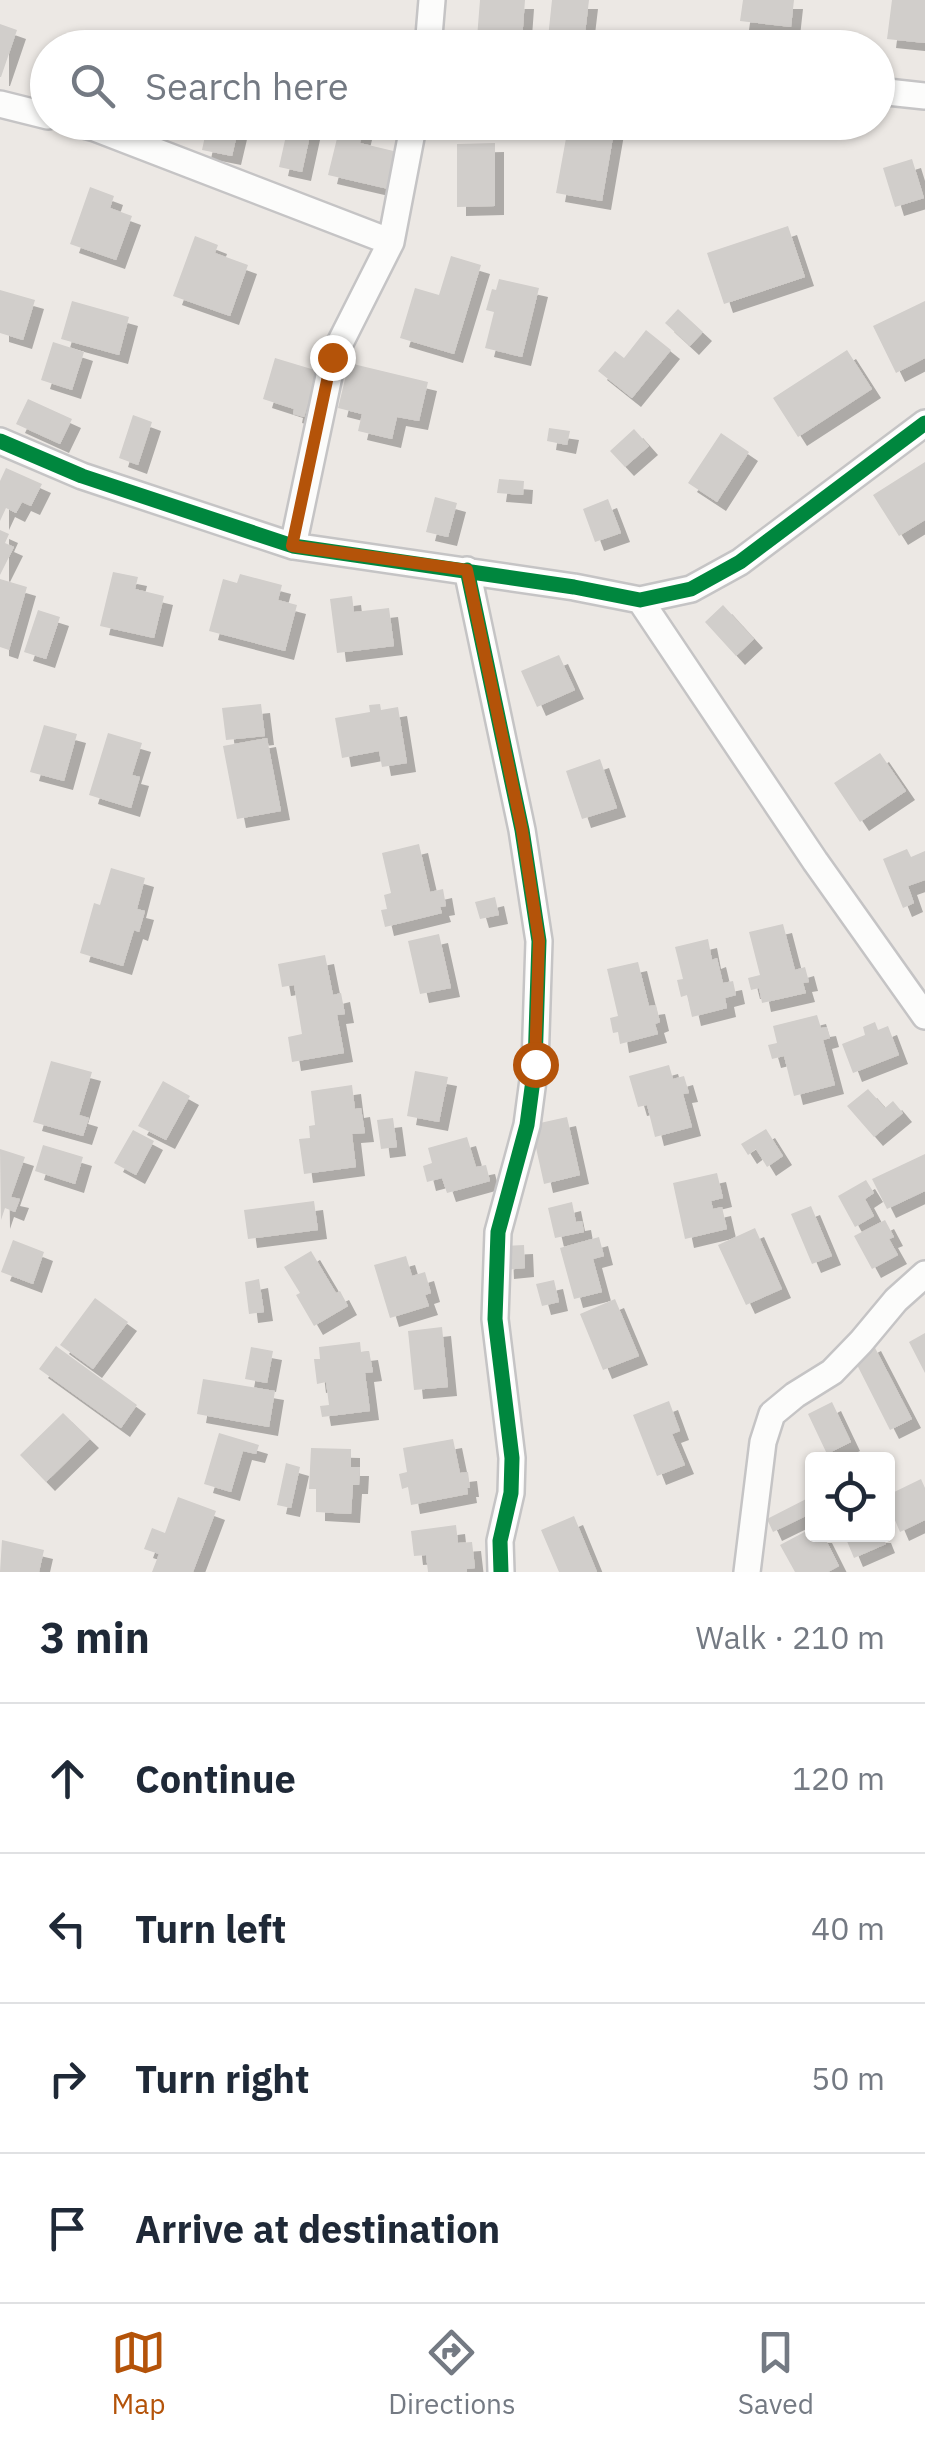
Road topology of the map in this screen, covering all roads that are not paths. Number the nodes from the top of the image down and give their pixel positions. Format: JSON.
{"nodes":[{"id":1,"x":432,"y":0,"type":"edge"},
{"id":2,"x":430,"y":30,"type":"edge"},
{"id":3,"x":895,"y":93,"type":"edge"},
{"id":4,"x":925,"y":96,"type":"edge"},
{"id":5,"x":0,"y":104,"type":"edge"},
{"id":6,"x":30,"y":112,"type":"edge"},
{"id":7,"x":126,"y":140,"type":"edge"},
{"id":8,"x":410,"y":140,"type":"edge"},
{"id":9,"x":390,"y":242,"type":"junction"},
{"id":10,"x":925,"y":423,"type":"edge"},
{"id":11,"x":5,"y":448,"type":"edge"},
{"id":12,"x":292,"y":546,"type":"junction"},
{"id":13,"x":467,"y":570,"type":"junction"},
{"id":14,"x":640,"y":600,"type":"junction"},
{"id":15,"x":925,"y":1016,"type":"edge"},
{"id":16,"x":925,"y":1274,"type":"edge"},
{"id":17,"x":501,"y":1572,"type":"edge"},
{"id":18,"x":747,"y":1572,"type":"edge"}],
"edges":[{"from":1,"to":2,"type":"street"},
{"from":3,"to":4,"type":"street"},
{"from":5,"to":6,"type":"street"},
{"from":7,"to":9,"type":"street"},
{"from":8,"to":9,"type":"street"},
{"from":9,"to":12,"type":"street"},
{"from":10,"to":14,"type":"street"},
{"from":11,"to":12,"type":"street"},
{"from":12,"to":13,"type":"street"},
{"from":13,"to":14,"type":"street"},
{"from":13,"to":17,"type":"street"},
{"from":14,"to":15,"type":"street"},
{"from":16,"to":18,"type":"street"}]}
